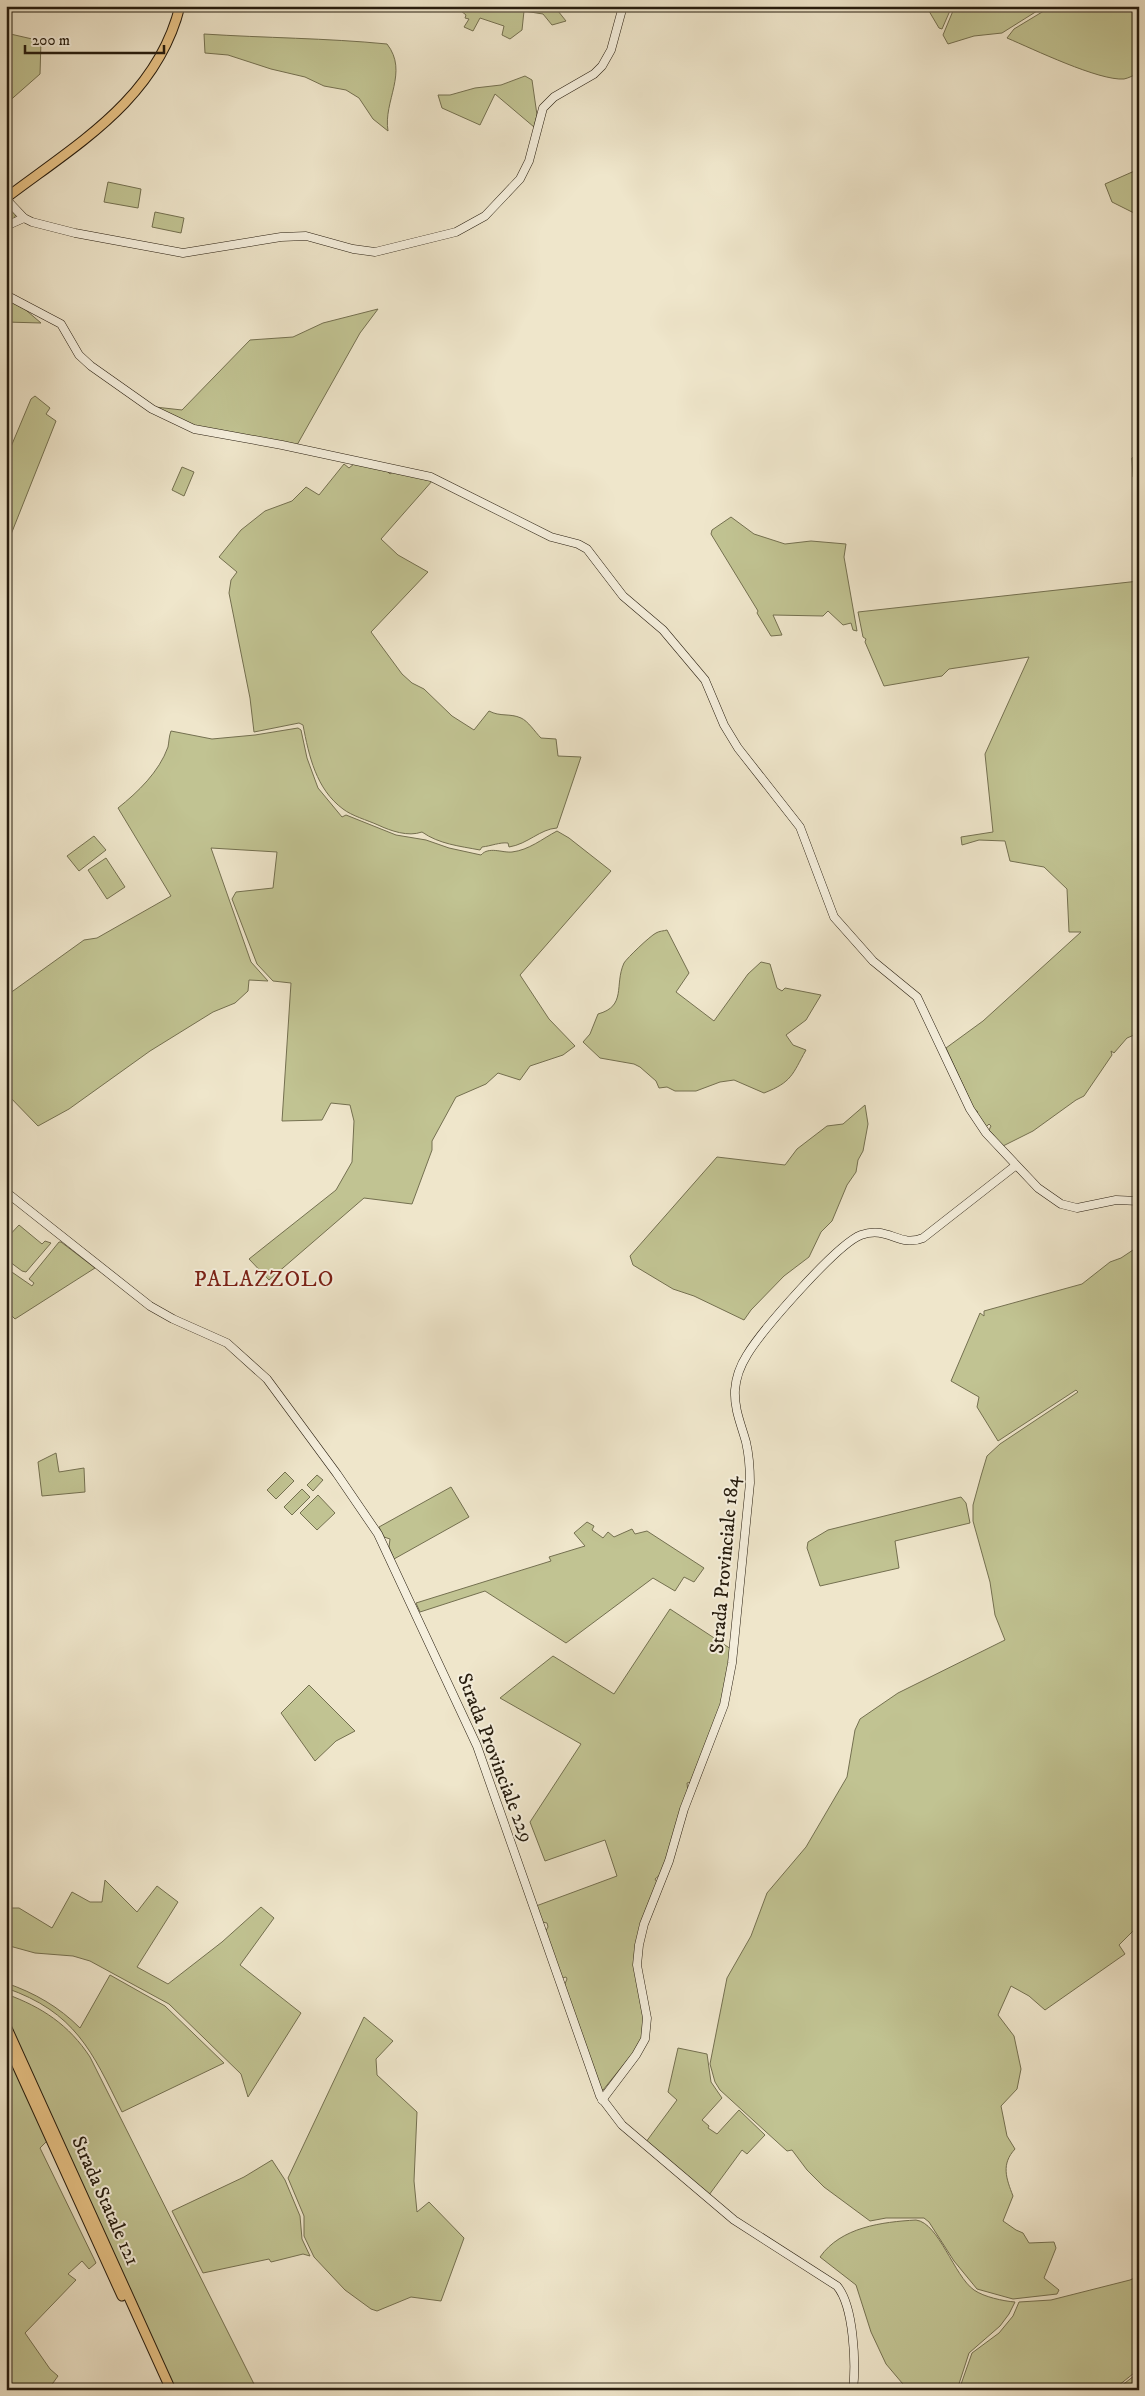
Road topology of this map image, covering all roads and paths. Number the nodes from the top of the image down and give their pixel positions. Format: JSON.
{"nodes":[{"id":1,"x":180,"y":6,"type":"edge"},
{"id":2,"x":623,"y":6,"type":"edge"},
{"id":3,"x":7,"y":198,"type":"edge"},
{"id":4,"x":24,"y":218,"type":"junction"},
{"id":5,"x":6,"y":226,"type":"edge"},
{"id":6,"x":6,"y":295,"type":"edge"},
{"id":7,"x":1015,"y":1166,"type":"junction"},
{"id":8,"x":6,"y":1192,"type":"edge"},
{"id":9,"x":1139,"y":1201,"type":"edge"},
{"id":10,"x":6,"y":2026,"type":"edge"},
{"id":11,"x":6,"y":2041,"type":"edge"},
{"id":12,"x":602,"y":2100,"type":"junction"},
{"id":13,"x":165,"y":2390,"type":"edge"},
{"id":14,"x":171,"y":2390,"type":"edge"},
{"id":15,"x":853,"y":2390,"type":"edge"}],
"edges":[{"from":1,"to":3,"type":"main road"},
{"from":2,"to":4,"type":"street"},
{"from":3,"to":4,"type":"street"},
{"from":4,"to":5,"type":"street"},
{"from":6,"to":7,"type":"street"},
{"from":7,"to":9,"type":"street"},
{"from":7,"to":12,"type":"street","name":"Strada Provinciale 184"},
{"from":8,"to":12,"type":"street","name":"Strada Provinciale 229"},
{"from":10,"to":14,"type":"main road","name":"Strada Statale 121"},
{"from":11,"to":13,"type":"main road","name":"Strada Statale 121"},
{"from":12,"to":15,"type":"street","name":"Strada Provinciale 229"}]}
